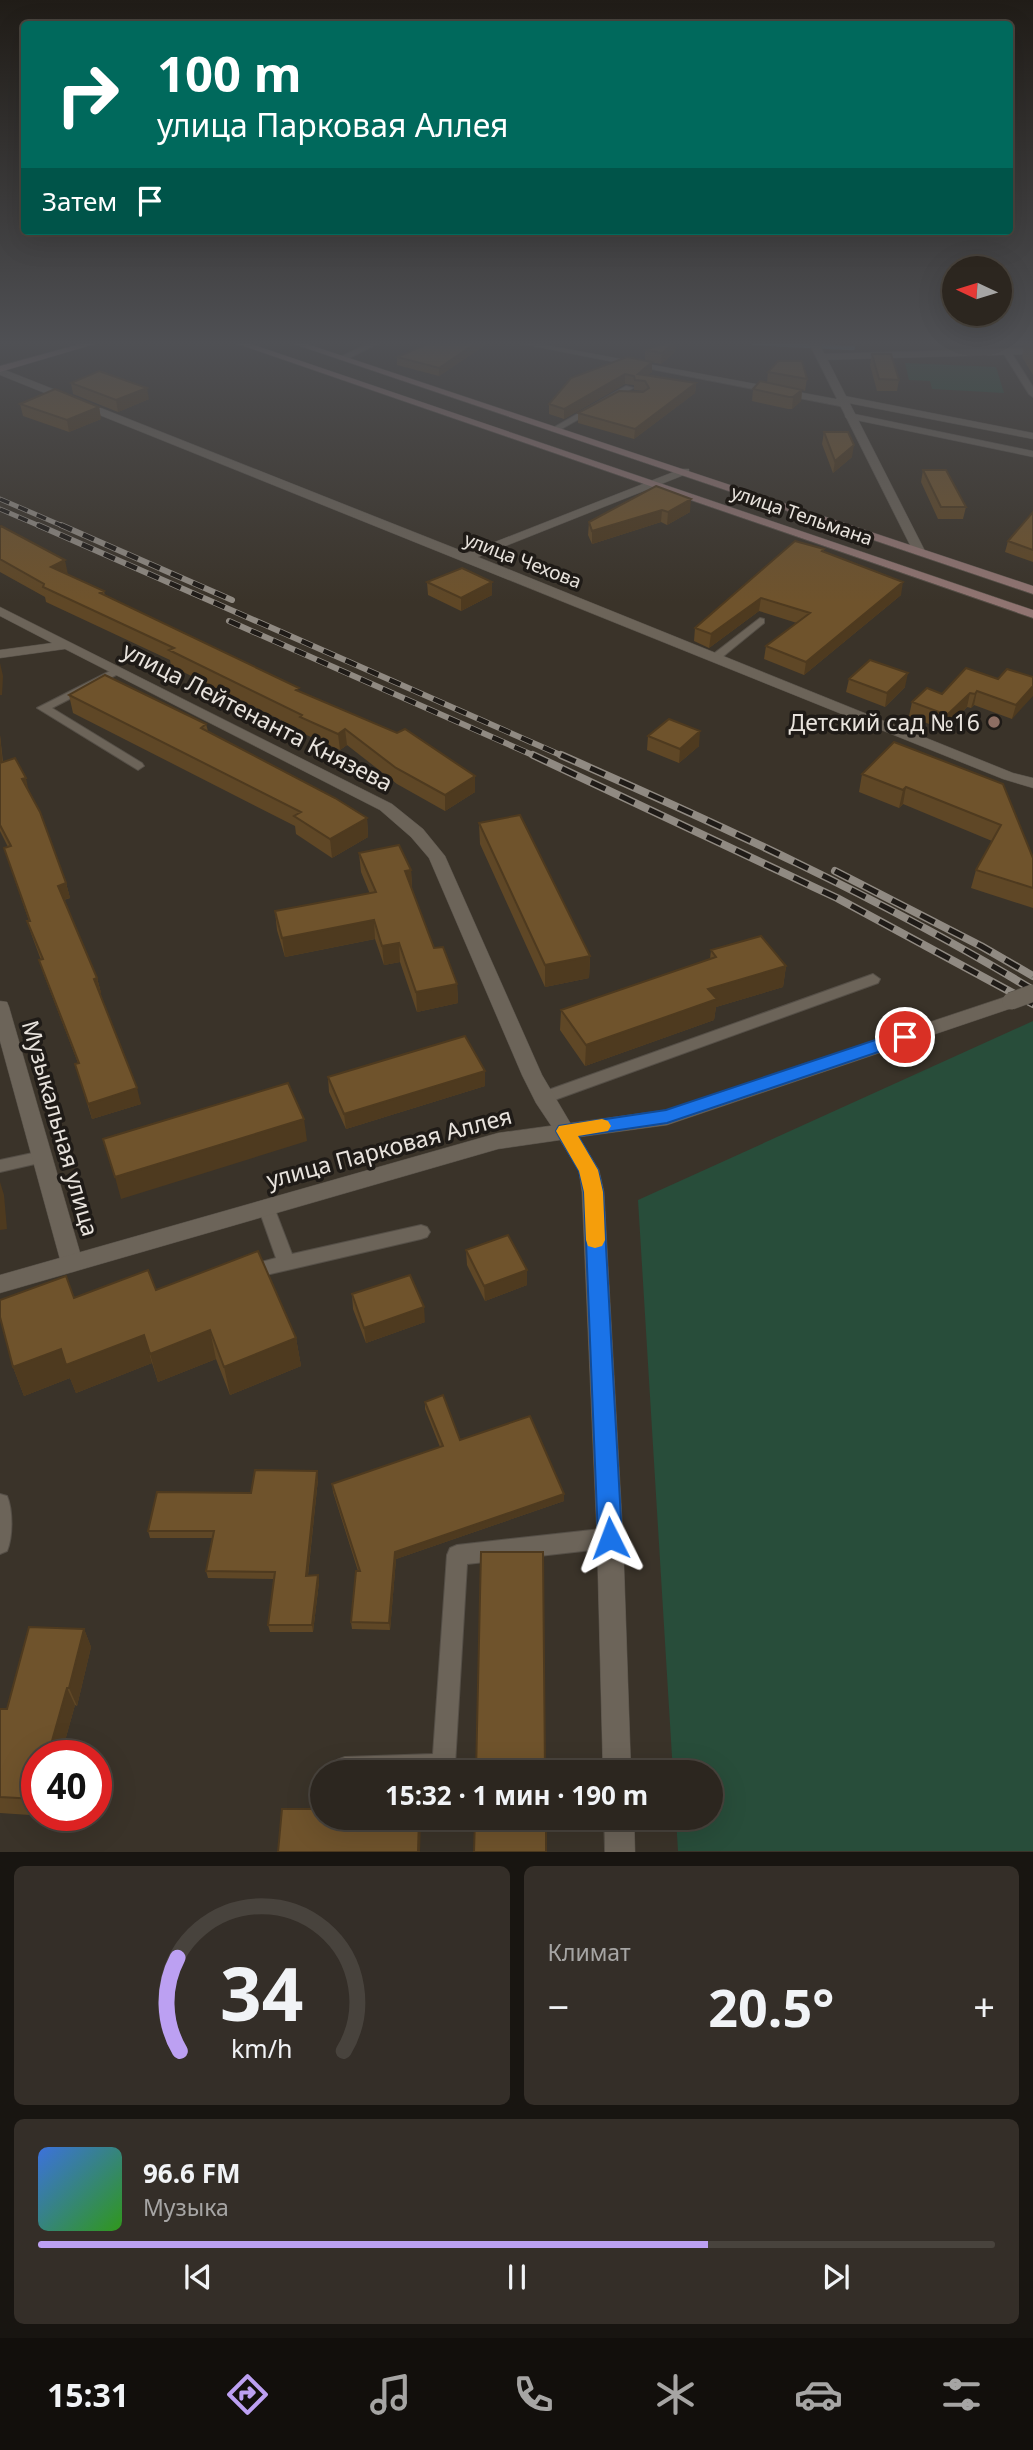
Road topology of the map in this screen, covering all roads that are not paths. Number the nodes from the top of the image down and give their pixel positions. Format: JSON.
{"nodes":[{"id":1,"x":147,"y":429,"type":"edge"},
{"id":2,"x":493,"y":429,"type":"edge"},
{"id":3,"x":556,"y":429,"type":"edge"},
{"id":4,"x":857,"y":429,"type":"edge"},
{"id":5,"x":937,"y":429,"type":"edge"},
{"id":6,"x":992,"y":429,"type":"edge"},
{"id":7,"x":1033,"y":436,"type":"edge"},
{"id":8,"x":1033,"y":454,"type":"edge"},
{"id":9,"x":685,"y":471,"type":"junction"},
{"id":10,"x":651,"y":484,"type":"junction"},
{"id":11,"x":919,"y":551,"type":"junction"},
{"id":12,"x":465,"y":558,"type":"junction"},
{"id":13,"x":1033,"y":590,"type":"edge"},
{"id":14,"x":0,"y":611,"type":"edge"},
{"id":15,"x":1033,"y":614,"type":"edge"},
{"id":16,"x":760,"y":621,"type":"dead end"},
{"id":17,"x":66,"y":645,"type":"junction"},
{"id":18,"x":0,"y":654,"type":"edge"},
{"id":19,"x":716,"y":657,"type":"junction"},
{"id":20,"x":116,"y":671,"type":"junction"},
{"id":21,"x":138,"y":766,"type":"dead end"},
{"id":22,"x":1033,"y":783,"type":"edge"},
{"id":23,"x":873,"y":979,"type":"dead end"},
{"id":24,"x":1033,"y":993,"type":"edge"},
{"id":25,"x":0,"y":1007,"type":"edge"},
{"id":26,"x":543,"y":1098,"type":"junction"},
{"id":27,"x":565,"y":1131,"type":"junction"},
{"id":28,"x":42,"y":1157,"type":"junction"},
{"id":29,"x":0,"y":1166,"type":"edge"},
{"id":30,"x":266,"y":1207,"type":"junction"},
{"id":31,"x":421,"y":1232,"type":"dead end"},
{"id":32,"x":286,"y":1262,"type":"junction"},
{"id":33,"x":72,"y":1263,"type":"junction"},
{"id":34,"x":233,"y":1277,"type":"edge"},
{"id":35,"x":0,"y":1284,"type":"edge"},
{"id":36,"x":0,"y":1503,"type":"edge"},
{"id":37,"x":610,"y":1538,"type":"junction"},
{"id":38,"x":0,"y":1545,"type":"edge"},
{"id":39,"x":444,"y":1760,"type":"edge"},
{"id":40,"x":617,"y":1760,"type":"edge"},
{"id":41,"x":619,"y":1830,"type":"edge"},
{"id":42,"x":620,"y":1852,"type":"edge"}],
"edges":[{"from":1,"to":12,"type":"street","name":"улица Чехова"},
{"from":2,"to":10,"type":"main road","name":"улица Тельмана"},
{"from":3,"to":9,"type":"main road","name":"улица Тельмана"},
{"from":4,"to":11,"type":"street"},
{"from":5,"to":8,"type":"street"},
{"from":6,"to":7,"type":"street"},
{"from":9,"to":10,"type":"street"},
{"from":9,"to":11,"type":"main road","name":"улица Тельмана"},
{"from":10,"to":12,"type":"street"},
{"from":10,"to":15,"type":"main road","name":"улица Тельмана"},
{"from":11,"to":13,"type":"main road","name":"улица Тельмана"},
{"from":12,"to":19,"type":"street","name":"улица Чехова"},
{"from":14,"to":17,"type":"street","name":"улица Лейтенанта Князева"},
{"from":16,"to":19,"type":"lane"},
{"from":17,"to":18,"type":"street"},
{"from":17,"to":20,"type":"street","name":"улица Лейтенанта Князева"},
{"from":19,"to":22,"type":"street","name":"улица Чехова"},
{"from":20,"to":21,"type":"lane"},
{"from":20,"to":26,"type":"street","name":"улица Лейтенанта Князева"},
{"from":23,"to":26,"type":"lane"},
{"from":24,"to":27,"type":"street","name":"улица Парковая Аллея","bridge":true},
{"from":25,"to":28,"type":"street","name":"Музыкальная улица"},
{"from":26,"to":27,"type":"street","name":"улица Лейтенанта Князева"},
{"from":27,"to":30,"type":"street","name":"улица Парковая Аллея"},
{"from":27,"to":37,"type":"street","name":"улица Лейтенанта Князева"},
{"from":28,"to":29,"type":"lane"},
{"from":28,"to":33,"type":"street","name":"Музыкальная улица"},
{"from":30,"to":32,"type":"lane"},
{"from":30,"to":33,"type":"street","name":"улица Парковая Аллея"},
{"from":31,"to":32,"type":"lane"},
{"from":32,"to":34,"type":"lane"},
{"from":33,"to":35,"type":"street","name":"улица Парковая Аллея"},
{"from":36,"to":38,"type":"lane"},
{"from":37,"to":39,"type":"lane"},
{"from":37,"to":40,"type":"street","name":"улица Лейтенанта Князева"},
{"from":41,"to":42,"type":"street"}]}
